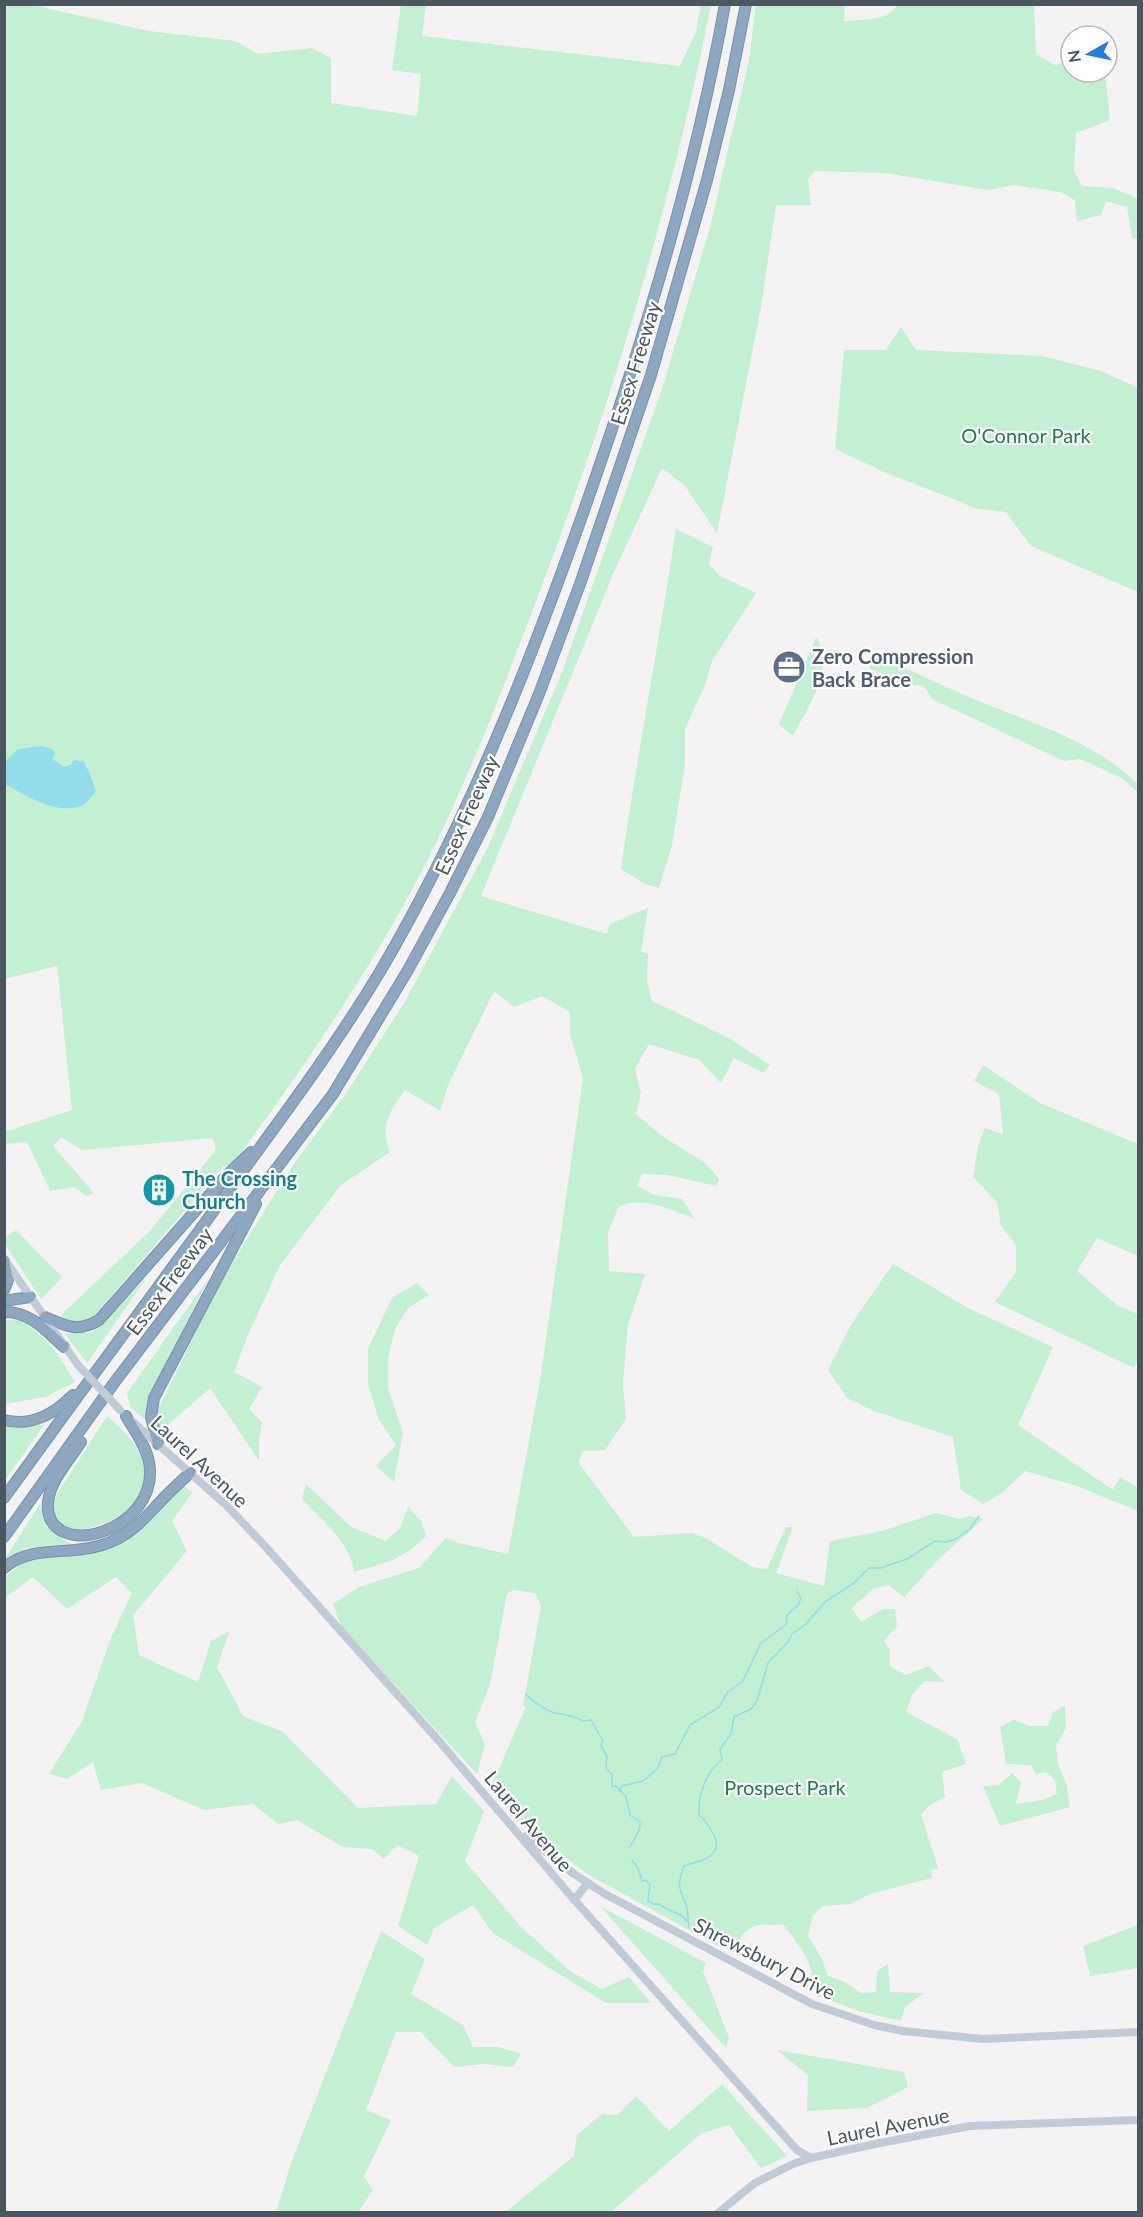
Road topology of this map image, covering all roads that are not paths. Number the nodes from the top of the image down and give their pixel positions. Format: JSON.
{"nodes":[{"id":1,"x":725,"y":4,"type":"edge"},
{"id":2,"x":746,"y":4,"type":"edge"},
{"id":3,"x":270,"y":1133,"type":"junction"},
{"id":4,"x":272,"y":1174,"type":"junction"},
{"id":5,"x":4,"y":1260,"type":"edge"},
{"id":6,"x":4,"y":1290,"type":"edge"},
{"id":7,"x":30,"y":1297,"type":"junction"},
{"id":8,"x":4,"y":1301,"type":"edge"},
{"id":9,"x":4,"y":1312,"type":"edge"},
{"id":10,"x":45,"y":1317,"type":"junction"},
{"id":11,"x":64,"y":1347,"type":"junction"},
{"id":12,"x":135,"y":1356,"type":"junction"},
{"id":13,"x":106,"y":1357,"type":"junction"},
{"id":14,"x":123,"y":1413,"type":"junction"},
{"id":15,"x":4,"y":1420,"type":"edge"},
{"id":16,"x":158,"y":1444,"type":"junction"},
{"id":17,"x":190,"y":1473,"type":"junction"},
{"id":18,"x":4,"y":1498,"type":"edge"},
{"id":19,"x":4,"y":1537,"type":"edge"},
{"id":20,"x":4,"y":1568,"type":"edge"},
{"id":21,"x":513,"y":1827,"type":"junction"},
{"id":22,"x":588,"y":1883,"type":"junction"},
{"id":23,"x":574,"y":1900,"type":"junction"},
{"id":24,"x":1138,"y":2032,"type":"edge"},
{"id":25,"x":1138,"y":2120,"type":"edge"},
{"id":26,"x":811,"y":2158,"type":"junction"},
{"id":27,"x":719,"y":2212,"type":"edge"}],
"edges":[{"from":1,"to":3,"type":"highway","name":"Essex Freeway"},
{"from":2,"to":4,"type":"highway","name":"Essex Freeway"},
{"from":3,"to":10,"type":"highway"},
{"from":3,"to":13,"type":"highway","name":"Essex Freeway"},
{"from":4,"to":12,"type":"highway","name":"Essex Freeway"},
{"from":4,"to":16,"type":"highway"},
{"from":5,"to":6,"type":"highway"},
{"from":5,"to":7,"type":"main road","name":"Laurel Avenue"},
{"from":7,"to":8,"type":"highway"},
{"from":7,"to":10,"type":"main road","name":"Laurel Avenue"},
{"from":9,"to":11,"type":"highway"},
{"from":10,"to":11,"type":"main road","name":"Laurel Avenue"},
{"from":11,"to":14,"type":"main road","name":"Laurel Avenue","bridge":true},
{"from":12,"to":14,"type":"highway"},
{"from":12,"to":19,"type":"highway","name":"Essex Freeway"},
{"from":13,"to":15,"type":"highway"},
{"from":13,"to":18,"type":"highway","name":"Essex Freeway"},
{"from":14,"to":16,"type":"main road","name":"Laurel Avenue"},
{"from":16,"to":17,"type":"main road","name":"Laurel Avenue"},
{"from":17,"to":20,"type":"highway"},
{"from":17,"to":21,"type":"main road","name":"Laurel Avenue"},
{"from":21,"to":22,"type":"main road","name":"Shrewsbury Drive"},
{"from":21,"to":23,"type":"main road","name":"Laurel Avenue"},
{"from":22,"to":23,"type":"main road"},
{"from":22,"to":24,"type":"main road","name":"Shrewsbury Drive"},
{"from":23,"to":26,"type":"main road","name":"Laurel Avenue"},
{"from":25,"to":26,"type":"main road","name":"Laurel Avenue"},
{"from":26,"to":27,"type":"main road"}]}
